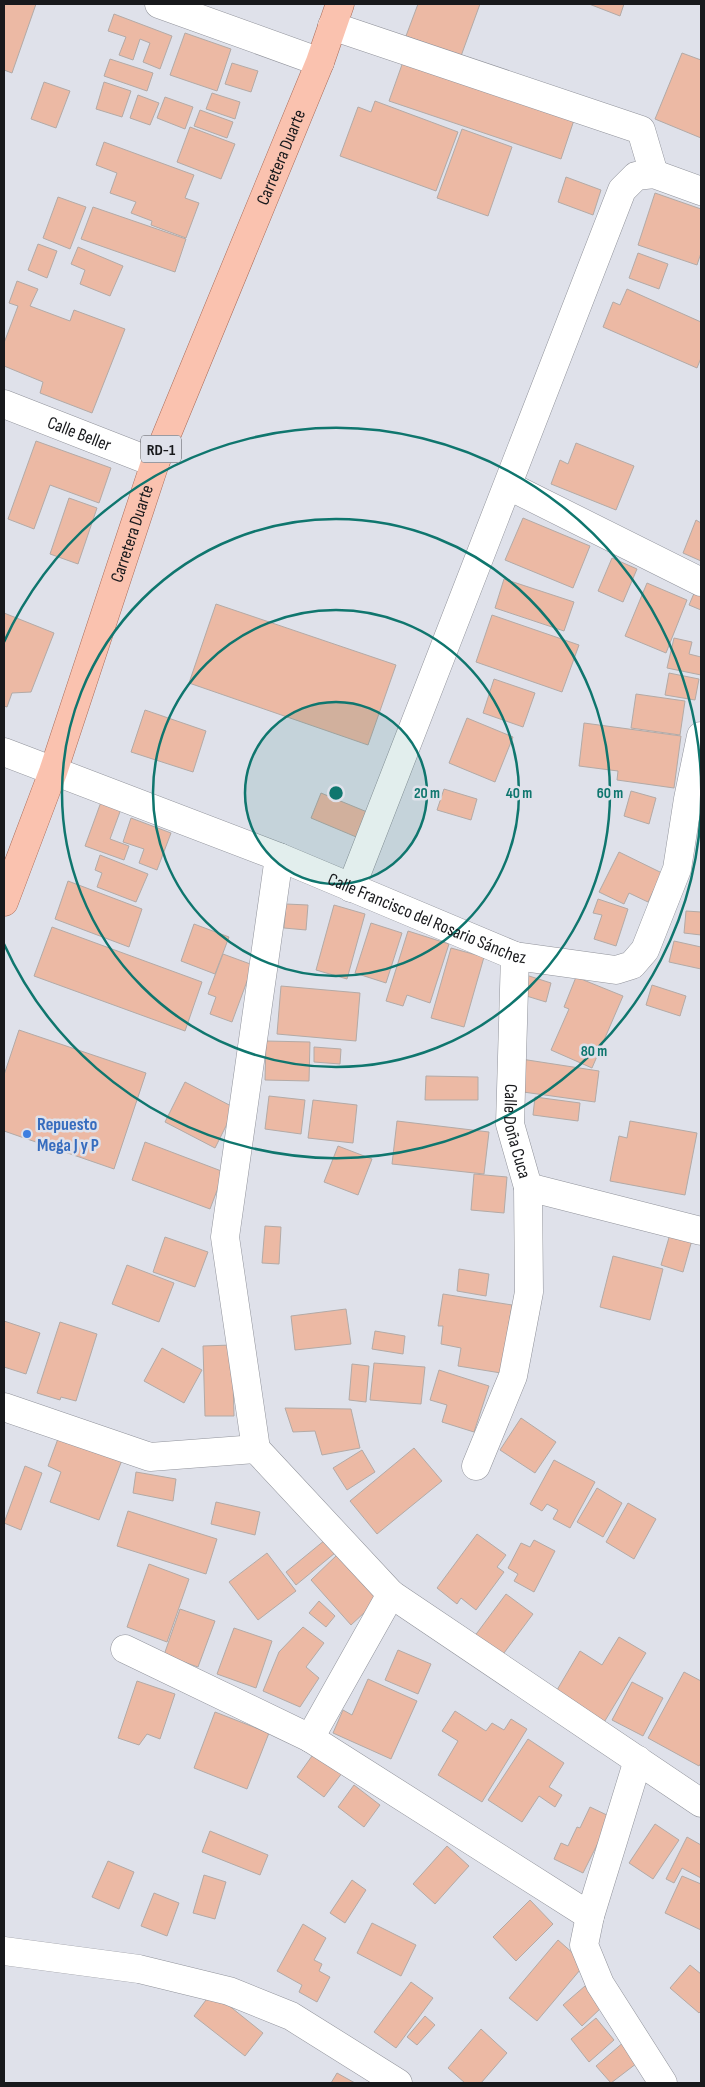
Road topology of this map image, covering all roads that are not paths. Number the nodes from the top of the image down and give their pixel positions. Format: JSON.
{"nodes":[{"id":1,"x":159,"y":4,"type":"edge"},
{"id":2,"x":336,"y":15,"type":"edge"},
{"id":3,"x":320,"y":62,"type":"junction"},
{"id":4,"x":654,"y":174,"type":"junction"},
{"id":5,"x":701,"y":191,"type":"edge"},
{"id":6,"x":4,"y":404,"type":"edge"},
{"id":7,"x":155,"y":463,"type":"junction"},
{"id":8,"x":509,"y":486,"type":"junction"},
{"id":9,"x":701,"y":582,"type":"edge"},
{"id":10,"x":701,"y":736,"type":"edge"},
{"id":11,"x":4,"y":752,"type":"edge"},
{"id":12,"x":53,"y":772,"type":"junction"},
{"id":13,"x":279,"y":857,"type":"junction"},
{"id":14,"x":351,"y":888,"type":"junction"},
{"id":15,"x":4,"y":902,"type":"edge"},
{"id":16,"x":515,"y":956,"type":"junction"},
{"id":17,"x":528,"y":1187,"type":"junction"},
{"id":18,"x":701,"y":1231,"type":"edge"},
{"id":19,"x":4,"y":1407,"type":"edge"},
{"id":20,"x":256,"y":1449,"type":"junction"},
{"id":21,"x":476,"y":1466,"type":"dead end"},
{"id":22,"x":391,"y":1594,"type":"junction"},
{"id":23,"x":125,"y":1649,"type":"dead end"},
{"id":24,"x":310,"y":1738,"type":"junction"},
{"id":25,"x":638,"y":1760,"type":"junction"},
{"id":26,"x":701,"y":1803,"type":"edge"},
{"id":27,"x":590,"y":1916,"type":"junction"},
{"id":28,"x":4,"y":1951,"type":"edge"},
{"id":29,"x":398,"y":2083,"type":"edge"},
{"id":30,"x":663,"y":2083,"type":"edge"}],
"edges":[{"from":1,"to":3,"type":"street"},
{"from":2,"to":3,"type":"main road","name":"Carretera Duarte","number":"RD-1"},
{"from":2,"to":4,"type":"street"},
{"from":3,"to":7,"type":"main road","name":"Carretera Duarte","number":"RD-1"},
{"from":4,"to":5,"type":"street"},
{"from":4,"to":8,"type":"street"},
{"from":6,"to":7,"type":"street","name":"Calle Beller"},
{"from":7,"to":12,"type":"main road","name":"Carretera Duarte","number":"RD-1"},
{"from":8,"to":9,"type":"street"},
{"from":8,"to":14,"type":"street"},
{"from":10,"to":16,"type":"street","name":"Calle Francisco del Rosario Sánchez"},
{"from":11,"to":12,"type":"street","name":"Calle Francisco del Rosario Sánchez"},
{"from":12,"to":13,"type":"street","name":"Calle Francisco del Rosario Sánchez"},
{"from":12,"to":15,"type":"main road","name":"Carretera Duarte","number":"RD-1"},
{"from":13,"to":14,"type":"street","name":"Calle Francisco del Rosario Sánchez"},
{"from":13,"to":20,"type":"street"},
{"from":14,"to":16,"type":"street","name":"Calle Francisco del Rosario Sánchez"},
{"from":16,"to":17,"type":"street","name":"Calle Doña Cuca"},
{"from":17,"to":18,"type":"street","name":"Calle Doña Cuca"},
{"from":17,"to":21,"type":"street"},
{"from":19,"to":20,"type":"street"},
{"from":20,"to":22,"type":"street"},
{"from":22,"to":24,"type":"street"},
{"from":22,"to":25,"type":"street"},
{"from":23,"to":24,"type":"street"},
{"from":24,"to":27,"type":"street"},
{"from":25,"to":26,"type":"street"},
{"from":25,"to":27,"type":"street"},
{"from":27,"to":30,"type":"street"},
{"from":28,"to":29,"type":"street"}]}
